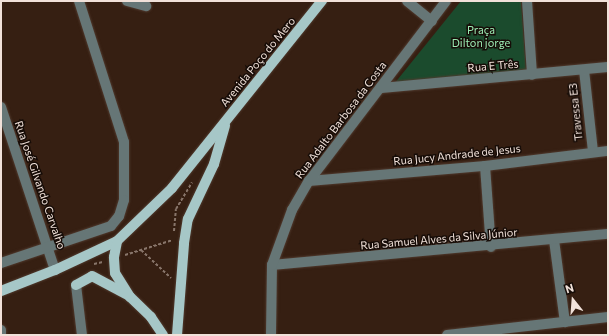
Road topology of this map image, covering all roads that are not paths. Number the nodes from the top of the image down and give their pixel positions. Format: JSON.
{"nodes":[{"id":1,"x":79,"y":1,"type":"edge"},
{"id":2,"x":127,"y":1,"type":"edge"},
{"id":3,"x":322,"y":1,"type":"edge"},
{"id":4,"x":407,"y":1,"type":"edge"},
{"id":5,"x":446,"y":1,"type":"edge"},
{"id":6,"x":527,"y":1,"type":"edge"},
{"id":7,"x":146,"y":6,"type":"dead end"},
{"id":8,"x":432,"y":21,"type":"junction"},
{"id":9,"x":608,"y":67,"type":"edge"},
{"id":10,"x":584,"y":70,"type":"junction"},
{"id":11,"x":532,"y":75,"type":"junction"},
{"id":12,"x":381,"y":88,"type":"junction"},
{"id":13,"x":1,"y":107,"type":"edge"},
{"id":14,"x":227,"y":120,"type":"junction"},
{"id":15,"x":608,"y":151,"type":"edge"},
{"id":16,"x":593,"y":152,"type":"junction"},
{"id":17,"x":485,"y":166,"type":"junction"},
{"id":18,"x":309,"y":181,"type":"junction"},
{"id":19,"x":111,"y":226,"type":"junction"},
{"id":20,"x":608,"y":234,"type":"edge"},
{"id":21,"x":554,"y":240,"type":"junction"},
{"id":22,"x":117,"y":241,"type":"junction"},
{"id":23,"x":48,"y":246,"type":"junction"},
{"id":24,"x":491,"y":247,"type":"junction"},
{"id":25,"x":1,"y":263,"type":"edge"},
{"id":26,"x":272,"y":265,"type":"junction"},
{"id":27,"x":56,"y":270,"type":"junction"},
{"id":28,"x":76,"y":285,"type":"joint"},
{"id":29,"x":1,"y":291,"type":"edge"},
{"id":30,"x":130,"y":297,"type":"junction"},
{"id":31,"x":608,"y":317,"type":"edge"},
{"id":32,"x":565,"y":322,"type":"junction"},
{"id":33,"x":1,"y":330,"type":"edge"},
{"id":34,"x":478,"y":334,"type":"edge"},
{"id":35,"x":2,"y":335,"type":"edge"},
{"id":36,"x":82,"y":335,"type":"edge"},
{"id":37,"x":163,"y":335,"type":"edge"},
{"id":38,"x":177,"y":335,"type":"edge"},
{"id":39,"x":271,"y":335,"type":"edge"},
{"id":40,"x":447,"y":335,"type":"edge"}],
"edges":[{"from":1,"to":19,"type":"street"},
{"from":2,"to":7,"type":"street"},
{"from":3,"to":14,"type":"main road","name":"Avenida Poço do Mero"},
{"from":4,"to":8,"type":"street"},
{"from":5,"to":8,"type":"street","name":"Rua Adalto Barbosa da Costa"},
{"from":6,"to":11,"type":"street"},
{"from":8,"to":12,"type":"street","name":"Rua Adalto Barbosa da Costa"},
{"from":9,"to":10,"type":"street","name":"Rua E Três"},
{"from":10,"to":11,"type":"street","name":"Rua E Três"},
{"from":10,"to":16,"type":"street","name":"Travessa E3"},
{"from":11,"to":12,"type":"street","name":"Rua E Três"},
{"from":12,"to":18,"type":"street","name":"Rua Adalto Barbosa da Costa"},
{"from":13,"to":23,"type":"street","name":"Rua José Gilvando Carvalho"},
{"from":14,"to":22,"type":"main road","name":"Avenida Poço do Mero"},
{"from":14,"to":38,"type":"main road","name":"Avenida Poço do Mero"},
{"from":15,"to":16,"type":"street","name":"Rua Jucy Andrade de Jesus"},
{"from":16,"to":17,"type":"street","name":"Rua Jucy Andrade de Jesus"},
{"from":17,"to":18,"type":"street","name":"Rua Jucy Andrade de Jesus"},
{"from":17,"to":24,"type":"street"},
{"from":18,"to":26,"type":"street","name":"Rua Adalto Barbosa da Costa"},
{"from":19,"to":22,"type":"street"},
{"from":19,"to":23,"type":"street"},
{"from":20,"to":21,"type":"street","name":"Rua Samuel Alves da Silva Júnior"},
{"from":21,"to":24,"type":"street","name":"Rua Samuel Alves da Silva Júnior"},
{"from":21,"to":32,"type":"street"},
{"from":22,"to":27,"type":"main road","name":"Avenida Poço do Mero"},
{"from":22,"to":30,"type":"main road"},
{"from":23,"to":25,"type":"street"},
{"from":23,"to":27,"type":"street","name":"Rua José Gilvando Carvalho"},
{"from":24,"to":26,"type":"street","name":"Rua Samuel Alves da Silva Júnior"},
{"from":26,"to":39,"type":"street","name":"Rua Adalto Barbosa da Costa"},
{"from":27,"to":29,"type":"main road","name":"Avenida Poço do Mero"},
{"from":28,"to":30,"type":"main road"},
{"from":28,"to":36,"type":"street"},
{"from":30,"to":37,"type":"main road"},
{"from":31,"to":32,"type":"street"},
{"from":32,"to":34,"type":"street"},
{"from":33,"to":35,"type":"street"},
{"from":34,"to":40,"type":"street"}]}
